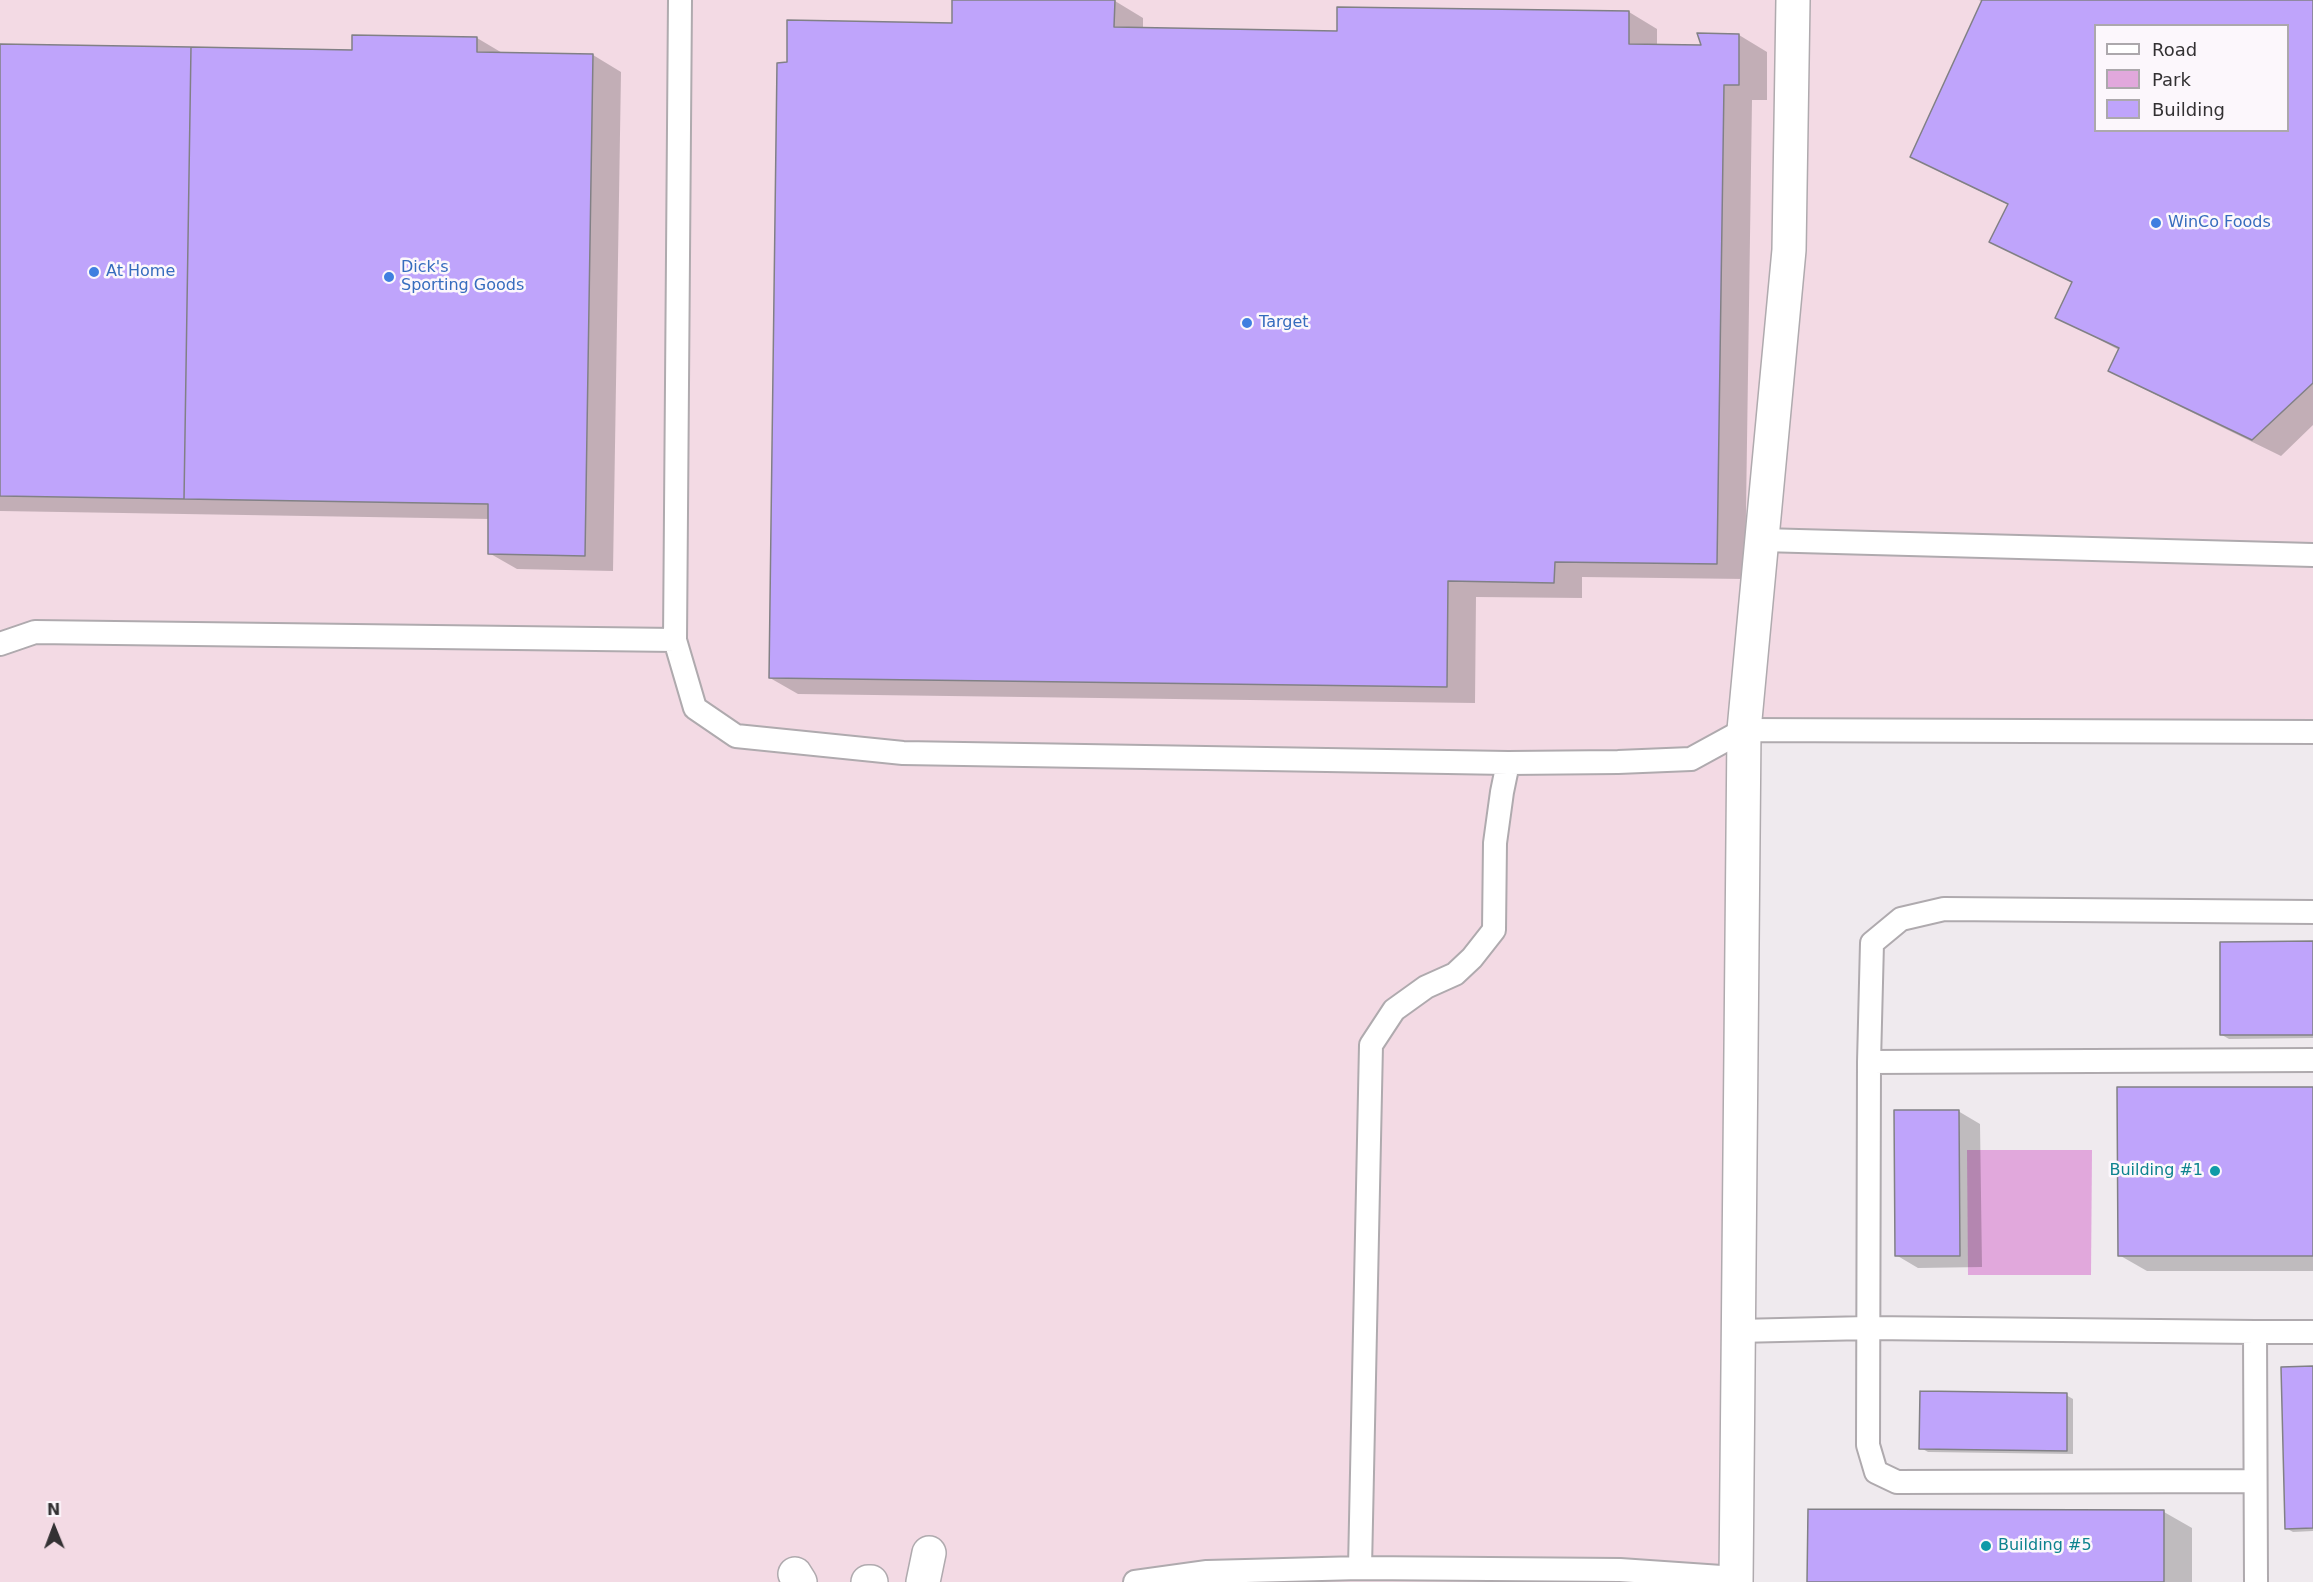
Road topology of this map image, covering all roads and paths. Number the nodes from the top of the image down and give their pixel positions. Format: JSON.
{"nodes":[{"id":1,"x":680,"y":0,"type":"edge"},
{"id":2,"x":1792,"y":0,"type":"edge"},
{"id":3,"x":1762,"y":540,"type":"junction"},
{"id":4,"x":2313,"y":555,"type":"edge"},
{"id":5,"x":675,"y":640,"type":"junction"},
{"id":6,"x":0,"y":644,"type":"edge"},
{"id":7,"x":1744,"y":730,"type":"junction"},
{"id":8,"x":2313,"y":732,"type":"edge"},
{"id":9,"x":1508,"y":763,"type":"junction"},
{"id":10,"x":2313,"y":912,"type":"edge"},
{"id":11,"x":2313,"y":1060,"type":"edge"},
{"id":12,"x":1869,"y":1062,"type":"junction"},
{"id":13,"x":1868,"y":1328,"type":"junction"},
{"id":14,"x":1737,"y":1331,"type":"junction"},
{"id":15,"x":2255,"y":1332,"type":"junction"},
{"id":16,"x":2313,"y":1332,"type":"edge"},
{"id":17,"x":2255,"y":1481,"type":"junction"},
{"id":18,"x":1360,"y":1568,"type":"junction"},
{"id":19,"x":1736,"y":1580,"type":"edge"},
{"id":20,"x":1135,"y":1582,"type":"edge"},
{"id":21,"x":2256,"y":1582,"type":"edge"}],
"edges":[{"from":1,"to":5,"type":"lane"},
{"from":2,"to":3,"type":"street"},
{"from":3,"to":4,"type":"lane"},
{"from":3,"to":7,"type":"street"},
{"from":5,"to":6,"type":"lane"},
{"from":5,"to":9,"type":"lane"},
{"from":7,"to":8,"type":"lane"},
{"from":7,"to":9,"type":"lane"},
{"from":7,"to":14,"type":"street"},
{"from":9,"to":18,"type":"lane"},
{"from":10,"to":12,"type":"lane"},
{"from":11,"to":12,"type":"lane"},
{"from":12,"to":13,"type":"lane"},
{"from":13,"to":14,"type":"lane"},
{"from":13,"to":15,"type":"lane"},
{"from":13,"to":17,"type":"lane"},
{"from":14,"to":19,"type":"street"},
{"from":15,"to":16,"type":"lane"},
{"from":15,"to":17,"type":"lane"},
{"from":17,"to":21,"type":"lane"},
{"from":18,"to":19,"type":"lane"},
{"from":18,"to":20,"type":"lane"}]}
